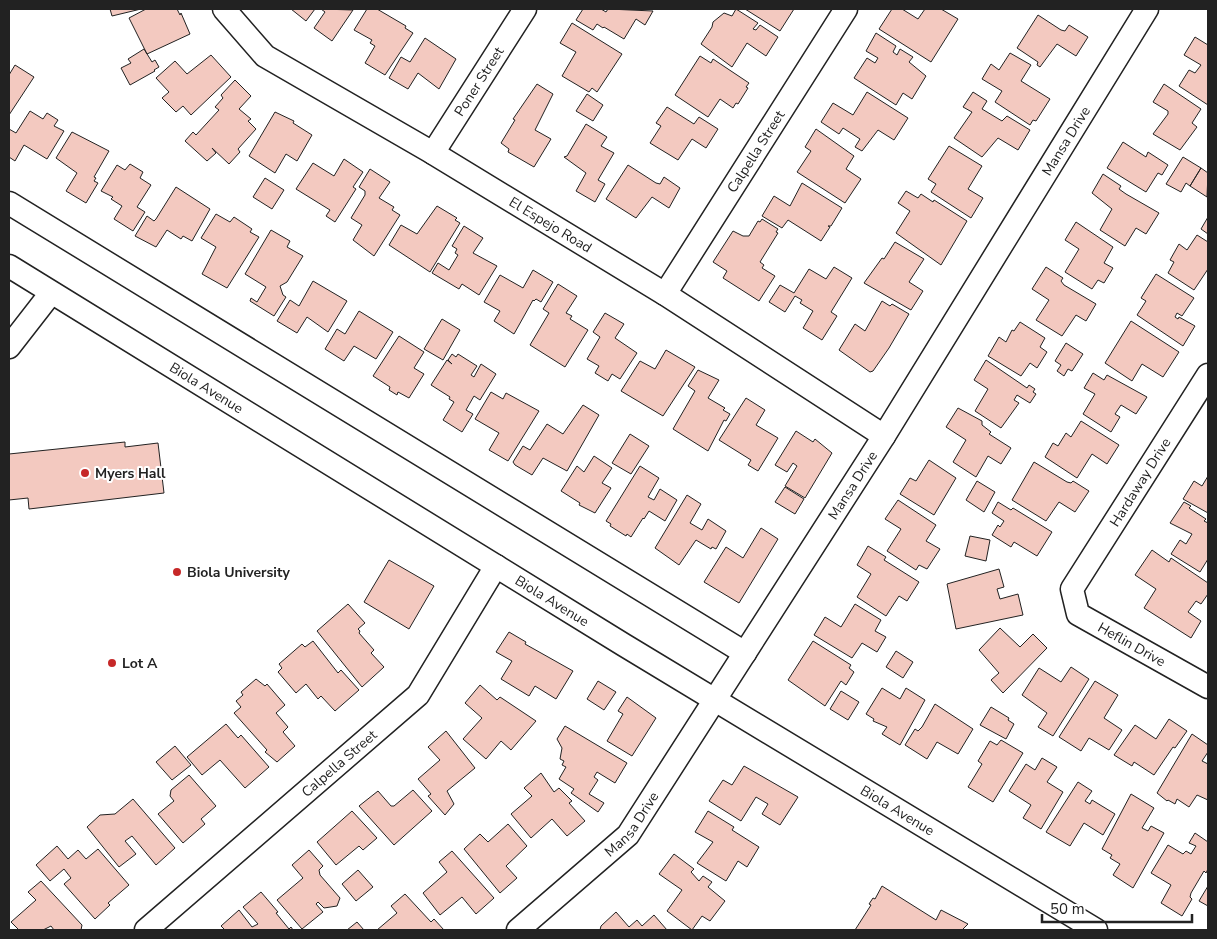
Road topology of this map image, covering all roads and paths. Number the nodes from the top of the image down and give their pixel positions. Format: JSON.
{"nodes":[{"id":1,"x":224,"y":9,"type":"edge"},
{"id":2,"x":525,"y":9,"type":"edge"},
{"id":3,"x":846,"y":9,"type":"edge"},
{"id":4,"x":1148,"y":9,"type":"edge"},
{"id":5,"x":433,"y":153,"type":"junction"},
{"id":6,"x":9,"y":203,"type":"edge"},
{"id":7,"x":9,"y":266,"type":"edge"},
{"id":8,"x":51,"y":293,"type":"junction"},
{"id":9,"x":665,"y":294,"type":"junction"},
{"id":10,"x":9,"y":347,"type":"edge"},
{"id":11,"x":1208,"y":375,"type":"edge"},
{"id":12,"x":884,"y":436,"type":"junction"},
{"id":13,"x":496,"y":566,"type":"junction"},
{"id":14,"x":1072,"y":589,"type":"joint"},
{"id":15,"x":745,"y":653,"type":"junction"},
{"id":16,"x":1208,"y":687,"type":"edge"},
{"id":17,"x":716,"y":699,"type":"junction"},
{"id":18,"x":146,"y":930,"type":"edge"},
{"id":19,"x":518,"y":930,"type":"edge"},
{"id":20,"x":1096,"y":930,"type":"edge"}],
"edges":[{"from":1,"to":5,"type":"street","name":"El Espejo Road"},
{"from":2,"to":5,"type":"street","name":"Poner Street"},
{"from":3,"to":9,"type":"street","name":"Calpella Street"},
{"from":4,"to":12,"type":"street","name":"Mansa Drive"},
{"from":5,"to":9,"type":"street","name":"El Espejo Road"},
{"from":6,"to":15,"type":"street"},
{"from":7,"to":8,"type":"street","name":"Biola Avenue"},
{"from":8,"to":10,"type":"street"},
{"from":8,"to":13,"type":"street","name":"Biola Avenue"},
{"from":9,"to":12,"type":"street","name":"El Espejo Road"},
{"from":11,"to":14,"type":"street","name":"Hardaway Drive"},
{"from":12,"to":15,"type":"street","name":"Mansa Drive"},
{"from":13,"to":17,"type":"street","name":"Biola Avenue"},
{"from":13,"to":18,"type":"street","name":"Calpella Street"},
{"from":14,"to":16,"type":"street","name":"Heflin Drive"},
{"from":15,"to":17,"type":"street","name":"Mansa Drive"},
{"from":17,"to":19,"type":"street","name":"Mansa Drive"},
{"from":17,"to":20,"type":"street","name":"Biola Avenue"}]}
